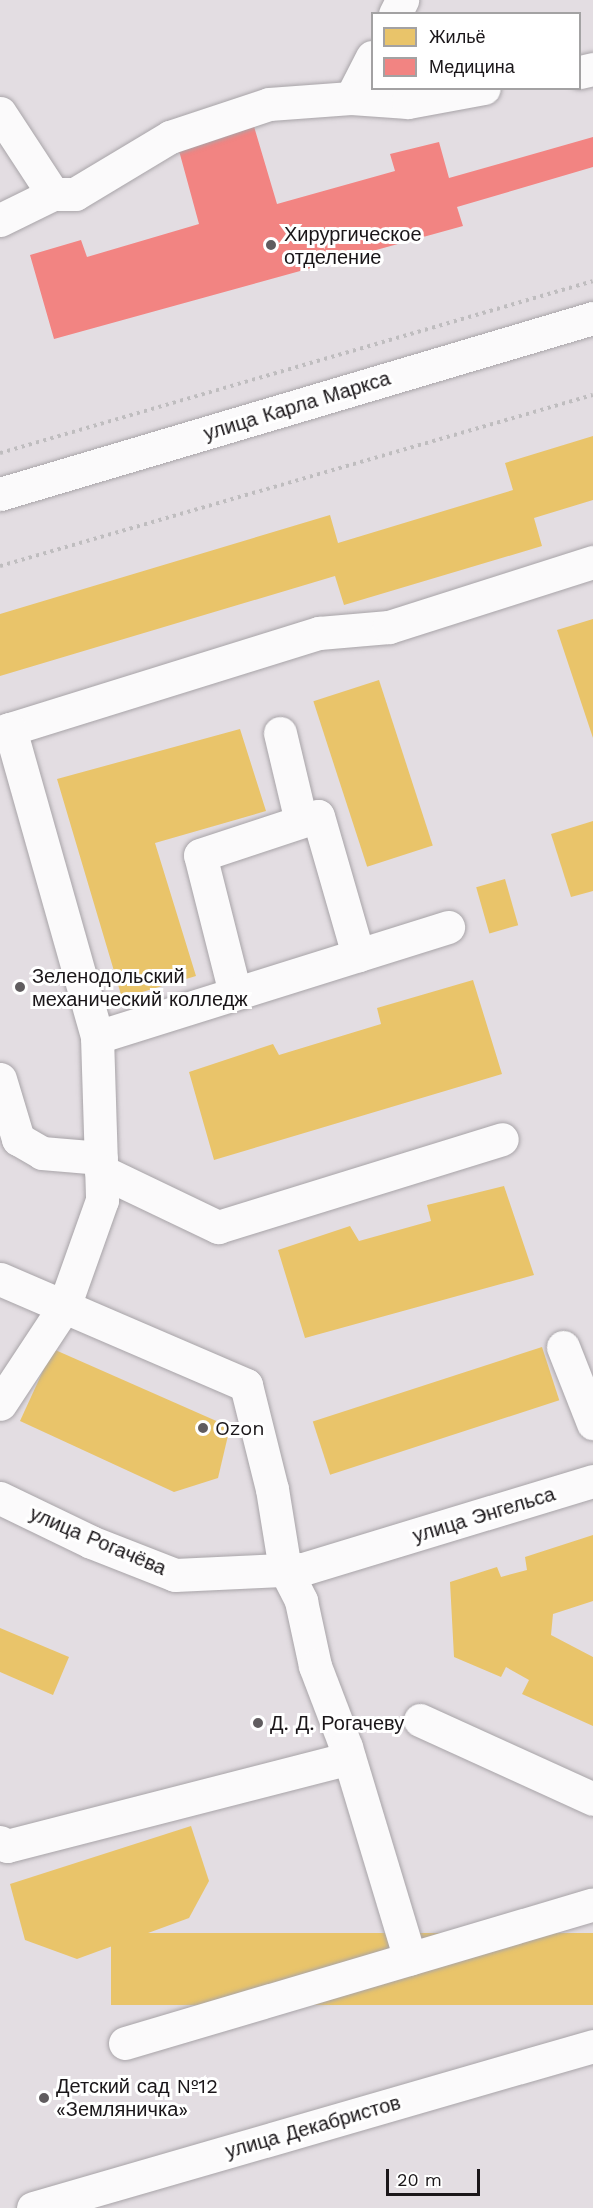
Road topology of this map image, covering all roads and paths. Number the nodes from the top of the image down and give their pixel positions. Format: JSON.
{"nodes":[{"id":1,"x":371,"y":59,"type":"edge"},
{"id":2,"x":473,"y":90,"type":"edge"},
{"id":3,"x":351,"y":98,"type":"junction"},
{"id":4,"x":0,"y":113,"type":"edge"},
{"id":5,"x":53,"y":194,"type":"junction"},
{"id":6,"x":0,"y":220,"type":"edge"},
{"id":7,"x":593,"y":281,"type":"edge"},
{"id":8,"x":593,"y":318,"type":"edge"},
{"id":9,"x":593,"y":395,"type":"edge"},
{"id":10,"x":0,"y":453,"type":"edge"},
{"id":11,"x":2,"y":485,"type":"edge"},
{"id":12,"x":593,"y":562,"type":"edge"},
{"id":13,"x":0,"y":566,"type":"edge"},
{"id":14,"x":5,"y":730,"type":"edge"},
{"id":15,"x":280,"y":733,"type":"dead end"},
{"id":16,"x":301,"y":822,"type":"junction"},
{"id":17,"x":448,"y":927,"type":"dead end"},
{"id":18,"x":358,"y":955,"type":"junction"},
{"id":19,"x":234,"y":993,"type":"junction"},
{"id":20,"x":96,"y":1037,"type":"junction"},
{"id":21,"x":0,"y":1079,"type":"edge"},
{"id":22,"x":502,"y":1138,"type":"dead end"},
{"id":23,"x":101,"y":1164,"type":"junction"},
{"id":24,"x":0,"y":1279,"type":"edge"},
{"id":25,"x":64,"y":1307,"type":"junction"},
{"id":26,"x":563,"y":1347,"type":"dead end"},
{"id":27,"x":0,"y":1404,"type":"edge"},
{"id":28,"x":593,"y":1423,"type":"edge"},
{"id":29,"x":593,"y":1481,"type":"edge"},
{"id":30,"x":1,"y":1499,"type":"edge"},
{"id":31,"x":376,"y":1549,"type":"joint"},
{"id":32,"x":285,"y":1569,"type":"junction"},
{"id":33,"x":420,"y":1720,"type":"dead end"},
{"id":34,"x":349,"y":1758,"type":"junction"},
{"id":35,"x":593,"y":1798,"type":"edge"},
{"id":36,"x":0,"y":1842,"type":"edge"},
{"id":37,"x":593,"y":1904,"type":"edge"},
{"id":38,"x":410,"y":1959,"type":"junction"},
{"id":39,"x":125,"y":2043,"type":"dead end"},
{"id":40,"x":593,"y":2046,"type":"edge"},
{"id":41,"x":33,"y":2208,"type":"edge"}],
"edges":[{"from":1,"to":3,"type":"street"},
{"from":2,"to":3,"type":"street"},
{"from":3,"to":5,"type":"street"},
{"from":4,"to":5,"type":"street"},
{"from":5,"to":6,"type":"street"},
{"from":7,"to":10,"type":"path"},
{"from":8,"to":11,"type":"street","name":"улица Карла Маркса"},
{"from":9,"to":13,"type":"path"},
{"from":12,"to":14,"type":"street"},
{"from":14,"to":20,"type":"street"},
{"from":15,"to":16,"type":"street"},
{"from":16,"to":18,"type":"street"},
{"from":16,"to":19,"type":"street"},
{"from":17,"to":18,"type":"street"},
{"from":18,"to":19,"type":"street"},
{"from":19,"to":20,"type":"street"},
{"from":20,"to":23,"type":"street"},
{"from":21,"to":23,"type":"street"},
{"from":22,"to":23,"type":"street"},
{"from":23,"to":25,"type":"street"},
{"from":24,"to":25,"type":"street"},
{"from":25,"to":27,"type":"street"},
{"from":25,"to":32,"type":"street"},
{"from":26,"to":28,"type":"street"},
{"from":29,"to":31,"type":"street","name":"улица Энгельса"},
{"from":30,"to":32,"type":"street","name":"улица Рогачёва"},
{"from":31,"to":32,"type":"street","name":"улица Рогачёва"},
{"from":32,"to":34,"type":"street"},
{"from":33,"to":35,"type":"street"},
{"from":34,"to":36,"type":"street"},
{"from":34,"to":38,"type":"street"},
{"from":37,"to":38,"type":"street"},
{"from":38,"to":39,"type":"street"},
{"from":40,"to":41,"type":"street","name":"улица Декабристов"}]}
